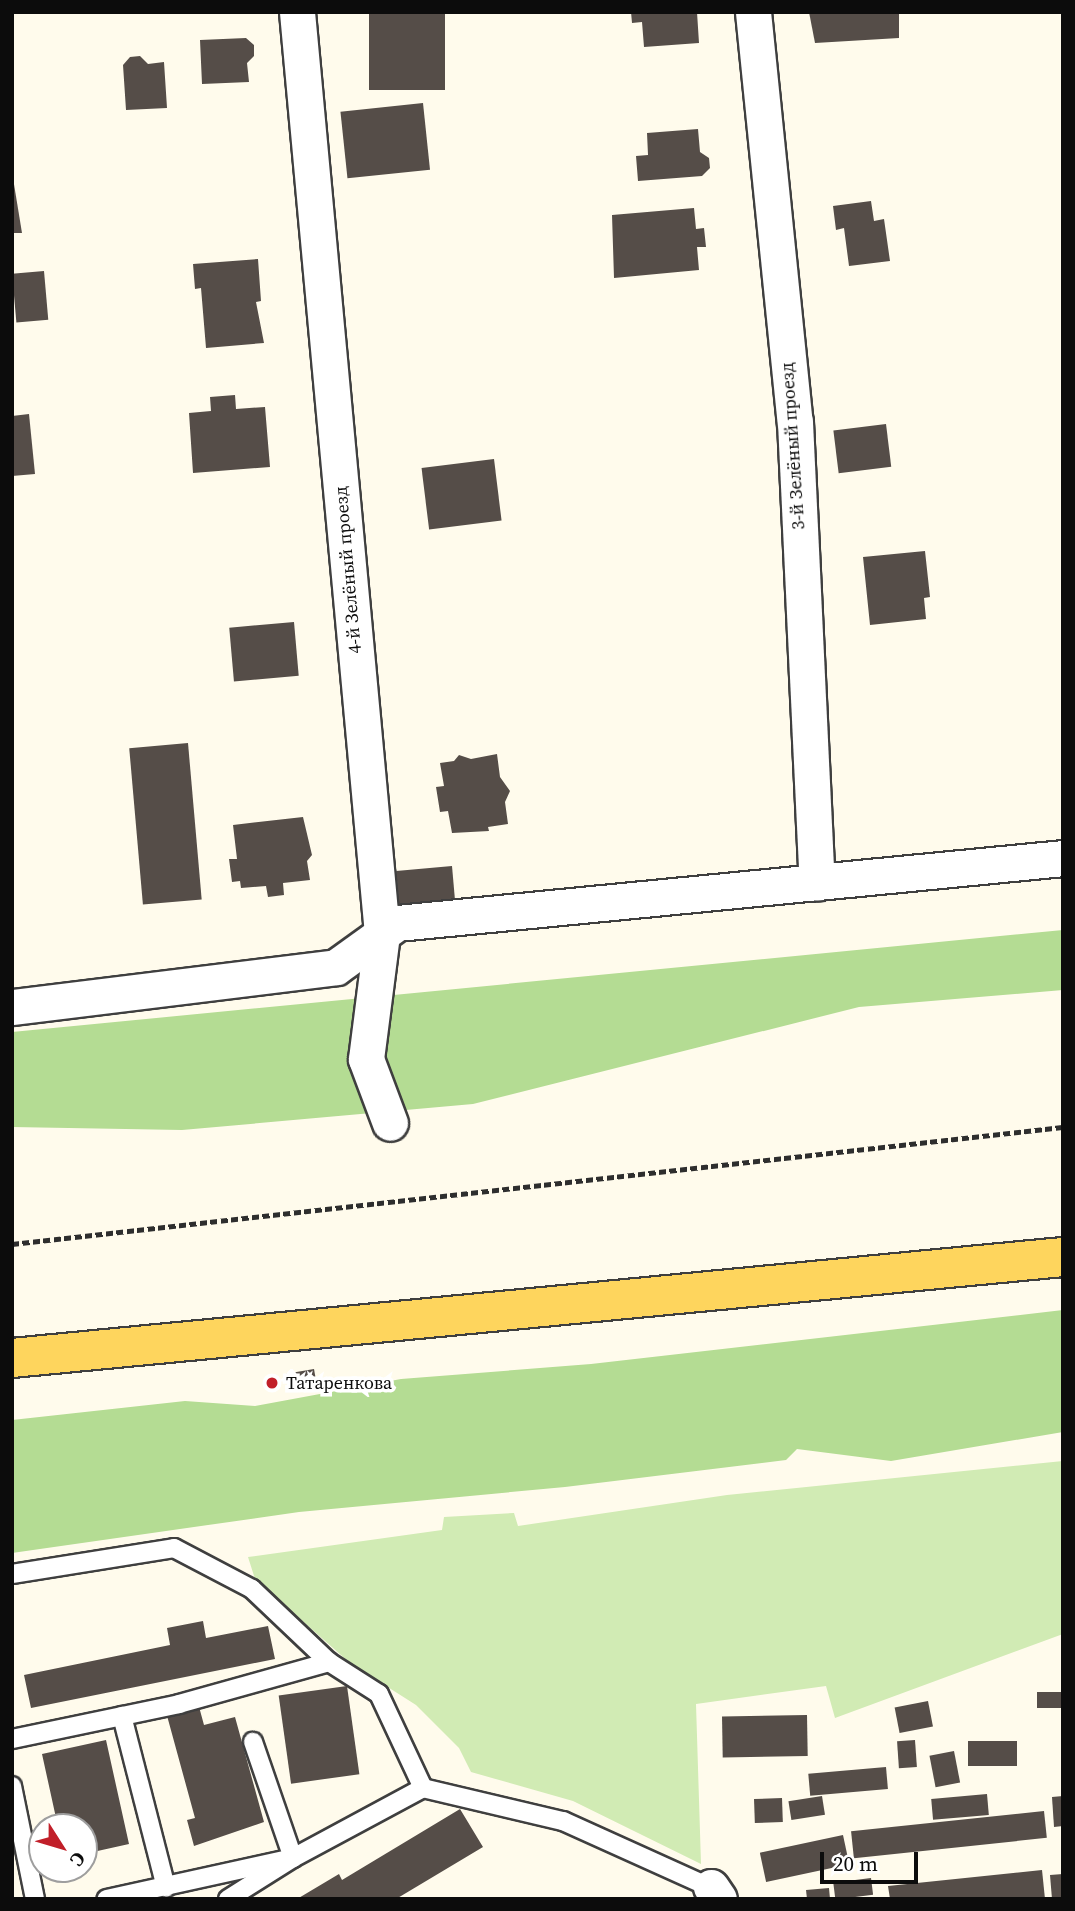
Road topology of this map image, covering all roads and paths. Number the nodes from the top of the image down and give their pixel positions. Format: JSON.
{"nodes":[{"id":1,"x":297,"y":12,"type":"edge"},
{"id":2,"x":753,"y":12,"type":"edge"},
{"id":3,"x":1063,"y":858,"type":"edge"},
{"id":4,"x":817,"y":882,"type":"junction"},
{"id":5,"x":382,"y":934,"type":"junction"},
{"id":6,"x":12,"y":1007,"type":"edge"},
{"id":7,"x":390,"y":1123,"type":"dead end"},
{"id":8,"x":1063,"y":1127,"type":"edge"},
{"id":9,"x":12,"y":1244,"type":"edge"},
{"id":10,"x":1063,"y":1257,"type":"edge"},
{"id":11,"x":12,"y":1358,"type":"edge"},
{"id":12,"x":12,"y":1574,"type":"edge"},
{"id":13,"x":329,"y":1662,"type":"junction"},
{"id":14,"x":122,"y":1716,"type":"junction"},
{"id":15,"x":12,"y":1739,"type":"edge"},
{"id":16,"x":253,"y":1742,"type":"dead end"},
{"id":17,"x":12,"y":1786,"type":"edge"},
{"id":18,"x":423,"y":1788,"type":"junction"},
{"id":19,"x":293,"y":1858,"type":"junction"},
{"id":20,"x":166,"y":1887,"type":"junction"},
{"id":21,"x":722,"y":1895,"type":"edge"},
{"id":22,"x":34,"y":1899,"type":"edge"},
{"id":23,"x":106,"y":1899,"type":"edge"},
{"id":24,"x":228,"y":1899,"type":"edge"}],
"edges":[{"from":1,"to":5,"type":"street","name":"4-й Зелёный проезд"},
{"from":2,"to":4,"type":"street","name":"3-й Зелёный проезд"},
{"from":3,"to":4,"type":"street"},
{"from":4,"to":5,"type":"street"},
{"from":5,"to":6,"type":"street"},
{"from":5,"to":7,"type":"street","name":"4-й Зелёный проезд"},
{"from":8,"to":9,"type":"path"},
{"from":10,"to":11,"type":"main road"},
{"from":12,"to":13,"type":"lane"},
{"from":13,"to":14,"type":"lane"},
{"from":13,"to":18,"type":"lane"},
{"from":14,"to":15,"type":"lane"},
{"from":14,"to":20,"type":"lane"},
{"from":16,"to":19,"type":"lane"},
{"from":17,"to":22,"type":"lane"},
{"from":18,"to":19,"type":"lane"},
{"from":18,"to":21,"type":"lane"},
{"from":19,"to":20,"type":"lane"},
{"from":19,"to":24,"type":"lane"},
{"from":20,"to":23,"type":"lane"}]}
